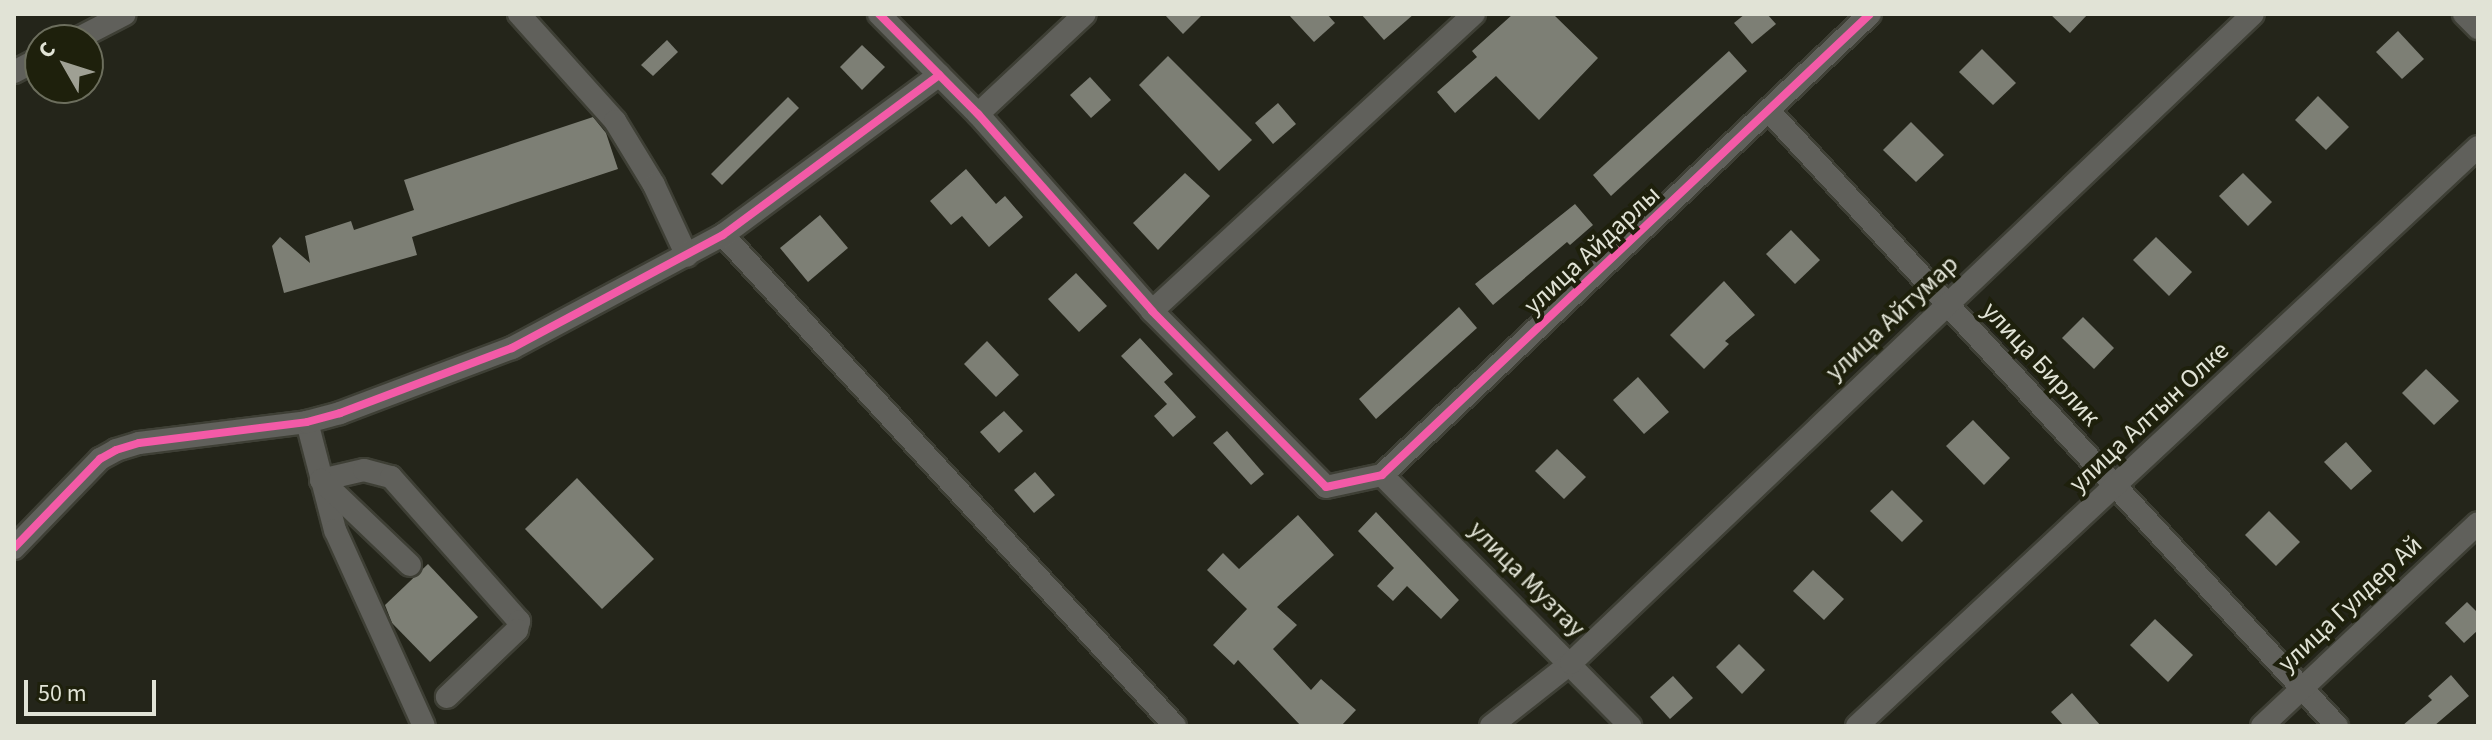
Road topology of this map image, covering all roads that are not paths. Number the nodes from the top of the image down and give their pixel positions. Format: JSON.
{"nodes":[{"id":1,"x":125,"y":14,"type":"edge"},
{"id":2,"x":519,"y":14,"type":"edge"},
{"id":3,"x":879,"y":14,"type":"edge"},
{"id":4,"x":1085,"y":14,"type":"edge"},
{"id":5,"x":1474,"y":14,"type":"edge"},
{"id":6,"x":1870,"y":14,"type":"edge"},
{"id":7,"x":2253,"y":14,"type":"edge"},
{"id":8,"x":2464,"y":14,"type":"edge"},
{"id":9,"x":104,"y":25,"type":"edge"},
{"id":10,"x":2478,"y":28,"type":"edge"},
{"id":11,"x":939,"y":75,"type":"junction"},
{"id":12,"x":1769,"y":111,"type":"junction"},
{"id":13,"x":978,"y":114,"type":"junction"},
{"id":14,"x":2478,"y":147,"type":"edge"},
{"id":15,"x":723,"y":235,"type":"junction"},
{"id":16,"x":687,"y":256,"type":"junction"},
{"id":17,"x":1947,"y":304,"type":"junction"},
{"id":18,"x":1152,"y":311,"type":"junction"},
{"id":19,"x":307,"y":422,"type":"junction"},
{"id":20,"x":1382,"y":475,"type":"junction"},
{"id":21,"x":321,"y":480,"type":"junction"},
{"id":22,"x":2116,"y":486,"type":"junction"},
{"id":23,"x":2478,"y":523,"type":"edge"},
{"id":24,"x":14,"y":548,"type":"edge"},
{"id":25,"x":410,"y":565,"type":"dead end"},
{"id":26,"x":1571,"y":663,"type":"junction"},
{"id":27,"x":2302,"y":687,"type":"junction"},
{"id":28,"x":447,"y":697,"type":"dead end"},
{"id":29,"x":424,"y":726,"type":"edge"},
{"id":30,"x":1175,"y":726,"type":"edge"},
{"id":31,"x":1491,"y":726,"type":"edge"},
{"id":32,"x":1630,"y":726,"type":"edge"},
{"id":33,"x":1857,"y":726,"type":"edge"},
{"id":34,"x":2262,"y":726,"type":"edge"},
{"id":35,"x":2337,"y":726,"type":"edge"}],
"edges":[{"from":1,"to":9,"type":"street"},
{"from":2,"to":16,"type":"street"},
{"from":3,"to":11,"type":"street"},
{"from":4,"to":13,"type":"street"},
{"from":5,"to":18,"type":"street"},
{"from":6,"to":12,"type":"street","name":"улица Айдарлы"},
{"from":7,"to":17,"type":"street","name":"улица Айтумар"},
{"from":8,"to":10,"type":"street"},
{"from":11,"to":13,"type":"street"},
{"from":11,"to":15,"type":"street"},
{"from":12,"to":17,"type":"street","name":"улица Бирлик"},
{"from":12,"to":20,"type":"street","name":"улица Айдарлы"},
{"from":13,"to":18,"type":"street"},
{"from":14,"to":22,"type":"street","name":"улица Алтын Олке"},
{"from":15,"to":16,"type":"street"},
{"from":15,"to":30,"type":"street"},
{"from":16,"to":19,"type":"street"},
{"from":17,"to":22,"type":"street","name":"улица Бирлик"},
{"from":17,"to":26,"type":"street","name":"улица Айтумар"},
{"from":18,"to":20,"type":"street"},
{"from":19,"to":21,"type":"street"},
{"from":19,"to":24,"type":"street"},
{"from":20,"to":26,"type":"street","name":"улица Музтау"},
{"from":21,"to":25,"type":"street"},
{"from":21,"to":28,"type":"street"},
{"from":21,"to":29,"type":"street"},
{"from":22,"to":27,"type":"street","name":"улица Бирлик"},
{"from":22,"to":33,"type":"street","name":"улица Алтын Олке"},
{"from":23,"to":27,"type":"street","name":"улица Гулдер Ай"},
{"from":26,"to":31,"type":"street","name":"улица Айтумар"},
{"from":26,"to":32,"type":"street","name":"улица Музтау"},
{"from":27,"to":34,"type":"street","name":"улица Гулдер Ай"},
{"from":27,"to":35,"type":"street","name":"улица Бирлик"}]}
